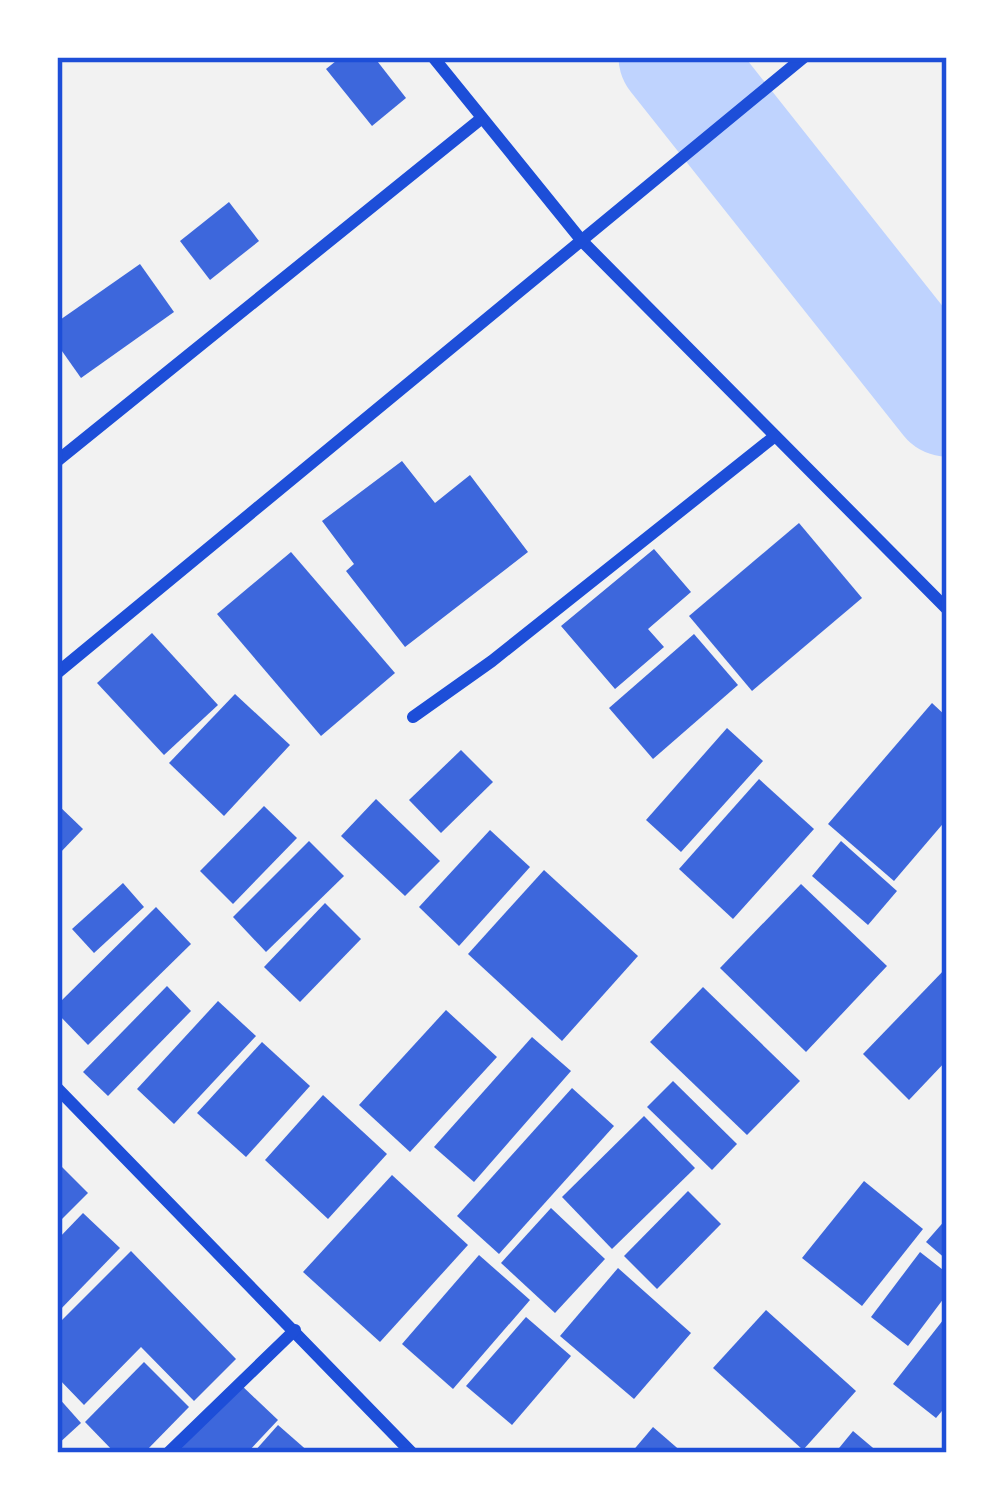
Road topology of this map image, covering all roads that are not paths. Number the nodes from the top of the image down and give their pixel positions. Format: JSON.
{"nodes":[{"id":1,"x":433,"y":57,"type":"edge"},
{"id":2,"x":804,"y":57,"type":"edge"},
{"id":3,"x":482,"y":118,"type":"junction"},
{"id":4,"x":581,"y":241,"type":"junction"},
{"id":5,"x":775,"y":436,"type":"junction"},
{"id":6,"x":57,"y":461,"type":"edge"},
{"id":7,"x":947,"y":609,"type":"edge"},
{"id":8,"x":57,"y":673,"type":"edge"},
{"id":9,"x":413,"y":717,"type":"dead end"},
{"id":10,"x":57,"y":1088,"type":"edge"},
{"id":11,"x":295,"y":1330,"type":"junction"},
{"id":12,"x":168,"y":1453,"type":"edge"},
{"id":13,"x":412,"y":1453,"type":"edge"}],
"edges":[{"from":1,"to":3,"type":"street"},
{"from":2,"to":4,"type":"street"},
{"from":3,"to":4,"type":"street"},
{"from":3,"to":6,"type":"street"},
{"from":4,"to":5,"type":"street"},
{"from":4,"to":8,"type":"street"},
{"from":5,"to":7,"type":"street"},
{"from":5,"to":9,"type":"street"},
{"from":10,"to":11,"type":"street"},
{"from":11,"to":12,"type":"street"},
{"from":11,"to":13,"type":"street"}]}
